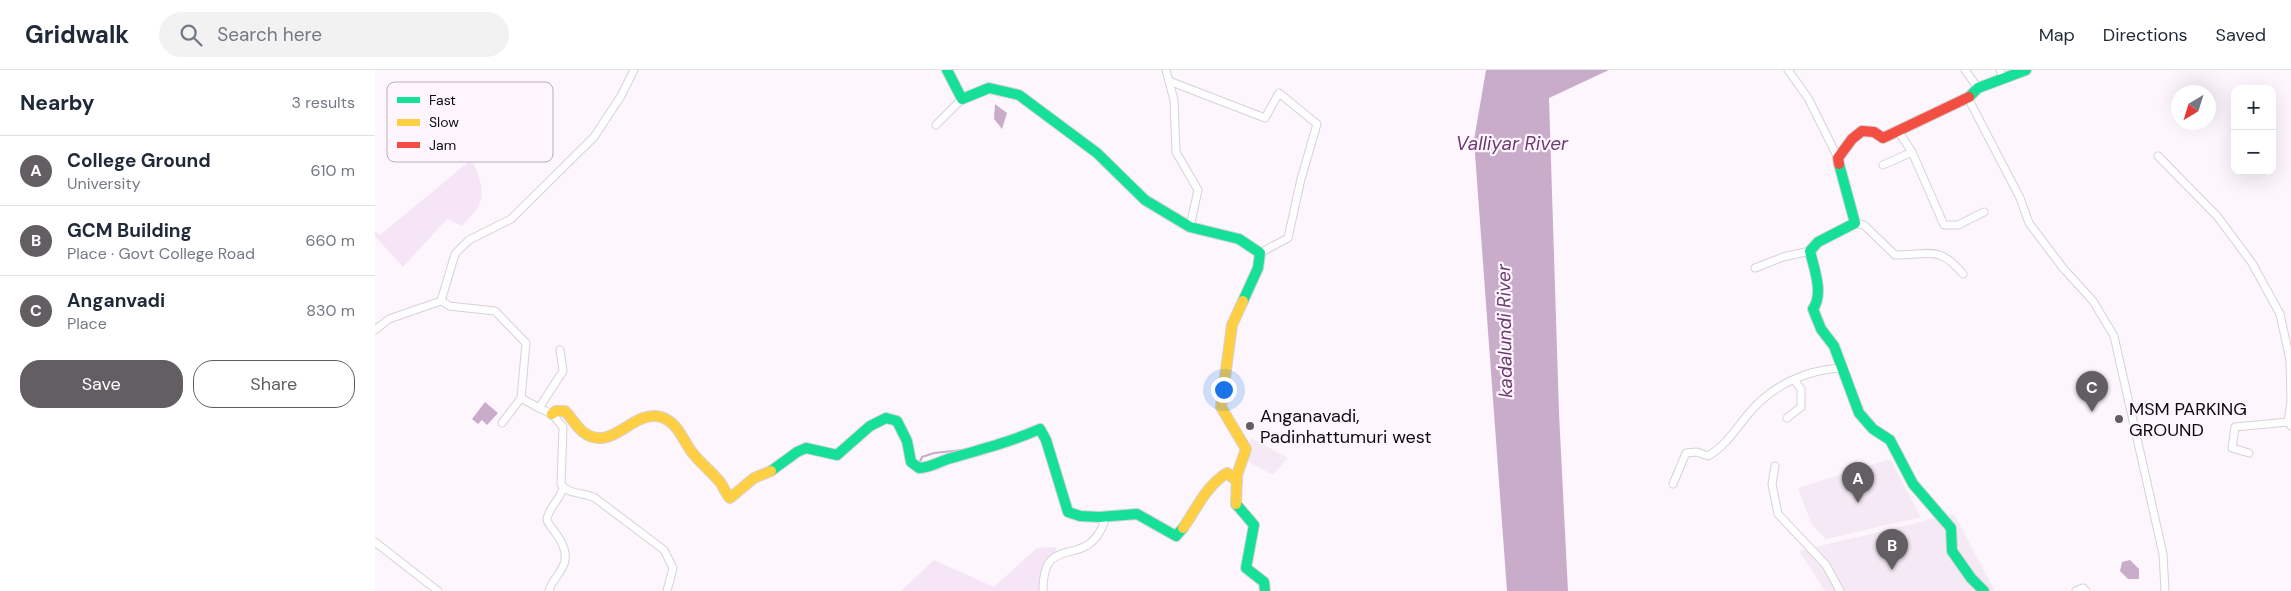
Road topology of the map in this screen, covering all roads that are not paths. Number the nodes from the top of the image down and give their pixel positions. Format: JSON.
{"nodes":[{"id":1,"x":634,"y":70,"type":"edge"},
{"id":2,"x":947,"y":70,"type":"edge"},
{"id":3,"x":1165,"y":70,"type":"edge"},
{"id":4,"x":1788,"y":70,"type":"edge"},
{"id":5,"x":1965,"y":70,"type":"edge"},
{"id":6,"x":2026,"y":70,"type":"edge"},
{"id":7,"x":2002,"y":74,"type":"edge"},
{"id":8,"x":1169,"y":81,"type":"junction"},
{"id":9,"x":1978,"y":88,"type":"junction"},
{"id":10,"x":1968,"y":98,"type":"junction"},
{"id":11,"x":962,"y":99,"type":"junction"},
{"id":12,"x":935,"y":125,"type":"dead end"},
{"id":13,"x":1899,"y":131,"type":"junction"},
{"id":14,"x":1911,"y":152,"type":"junction"},
{"id":15,"x":2158,"y":156,"type":"dead end"},
{"id":16,"x":1838,"y":158,"type":"junction"},
{"id":17,"x":1883,"y":165,"type":"dead end"},
{"id":18,"x":1984,"y":212,"type":"dead end"},
{"id":19,"x":1855,"y":222,"type":"junction"},
{"id":20,"x":1190,"y":227,"type":"junction"},
{"id":21,"x":1810,"y":250,"type":"junction"},
{"id":22,"x":1260,"y":253,"type":"junction"},
{"id":23,"x":1755,"y":268,"type":"dead end"},
{"id":24,"x":1963,"y":274,"type":"dead end"},
{"id":25,"x":441,"y":300,"type":"junction"},
{"id":26,"x":375,"y":330,"type":"edge"},
{"id":27,"x":560,"y":350,"type":"dead end"},
{"id":28,"x":1841,"y":368,"type":"junction"},
{"id":29,"x":1794,"y":380,"type":"junction"},
{"id":30,"x":521,"y":398,"type":"junction"},
{"id":31,"x":539,"y":408,"type":"junction"},
{"id":32,"x":552,"y":414,"type":"junction"},
{"id":33,"x":1787,"y":418,"type":"dead end"},
{"id":34,"x":503,"y":423,"type":"dead end"},
{"id":35,"x":2290,"y":424,"type":"edge"},
{"id":36,"x":2249,"y":453,"type":"dead end"},
{"id":37,"x":1775,"y":466,"type":"dead end"},
{"id":38,"x":1237,"y":481,"type":"junction"},
{"id":39,"x":1673,"y":484,"type":"dead end"},
{"id":40,"x":563,"y":488,"type":"junction"},
{"id":41,"x":1099,"y":517,"type":"junction"},
{"id":42,"x":375,"y":542,"type":"edge"},
{"id":43,"x":438,"y":591,"type":"edge"},
{"id":44,"x":549,"y":591,"type":"edge"},
{"id":45,"x":667,"y":591,"type":"edge"},
{"id":46,"x":1043,"y":591,"type":"edge"},
{"id":47,"x":1265,"y":591,"type":"edge"},
{"id":48,"x":1839,"y":591,"type":"edge"},
{"id":49,"x":1984,"y":591,"type":"edge"},
{"id":50,"x":2076,"y":591,"type":"edge"},
{"id":51,"x":2086,"y":591,"type":"edge"},
{"id":52,"x":2165,"y":591,"type":"edge"}],
"edges":[{"from":1,"to":25,"type":"street"},
{"from":2,"to":11,"type":"street"},
{"from":3,"to":8,"type":"street"},
{"from":4,"to":16,"type":"street"},
{"from":5,"to":9,"type":"street"},
{"from":6,"to":7,"type":"street"},
{"from":7,"to":9,"type":"street"},
{"from":8,"to":20,"type":"street"},
{"from":8,"to":22,"type":"street"},
{"from":9,"to":10,"type":"street"},
{"from":10,"to":13,"type":"street"},
{"from":10,"to":52,"type":"street"},
{"from":11,"to":12,"type":"street"},
{"from":11,"to":20,"type":"street"},
{"from":13,"to":14,"type":"street"},
{"from":13,"to":16,"type":"street"},
{"from":14,"to":17,"type":"street"},
{"from":14,"to":18,"type":"street"},
{"from":15,"to":35,"type":"street"},
{"from":16,"to":19,"type":"street"},
{"from":19,"to":21,"type":"street"},
{"from":19,"to":24,"type":"street"},
{"from":20,"to":22,"type":"street"},
{"from":21,"to":23,"type":"street"},
{"from":21,"to":28,"type":"street"},
{"from":22,"to":38,"type":"street"},
{"from":25,"to":26,"type":"street"},
{"from":25,"to":30,"type":"street"},
{"from":27,"to":31,"type":"street"},
{"from":28,"to":29,"type":"street"},
{"from":28,"to":49,"type":"street"},
{"from":29,"to":33,"type":"street"},
{"from":29,"to":39,"type":"street"},
{"from":30,"to":31,"type":"street"},
{"from":30,"to":34,"type":"street"},
{"from":31,"to":32,"type":"street"},
{"from":32,"to":40,"type":"street"},
{"from":32,"to":41,"type":"street"},
{"from":35,"to":36,"type":"street"},
{"from":37,"to":48,"type":"street"},
{"from":38,"to":41,"type":"street"},
{"from":38,"to":47,"type":"street"},
{"from":40,"to":44,"type":"street"},
{"from":40,"to":45,"type":"street"},
{"from":41,"to":46,"type":"street"},
{"from":42,"to":43,"type":"street"},
{"from":50,"to":51,"type":"street"}]}
